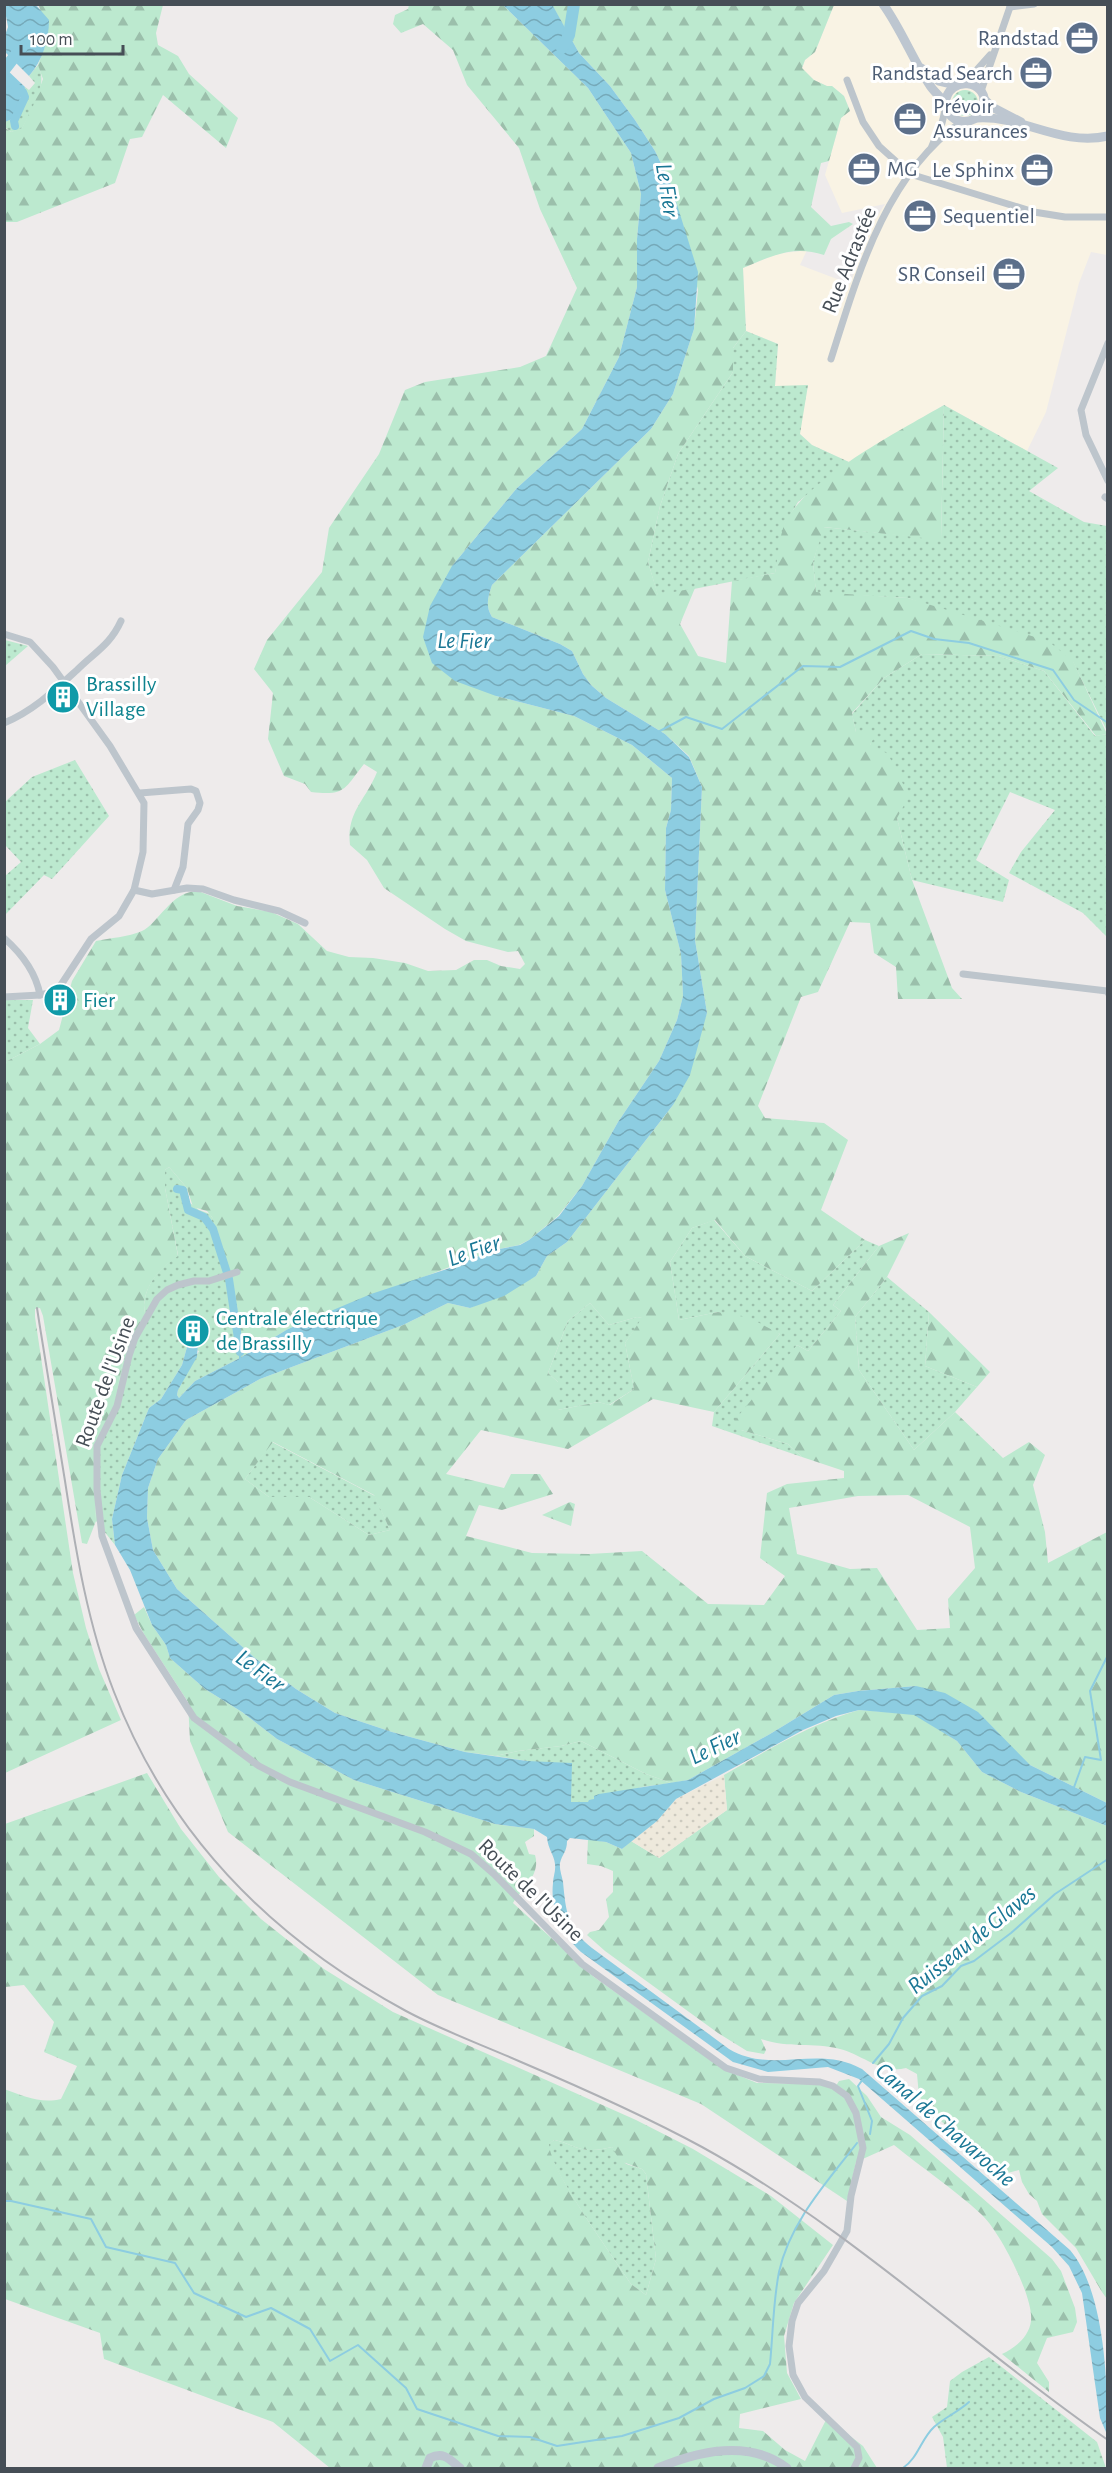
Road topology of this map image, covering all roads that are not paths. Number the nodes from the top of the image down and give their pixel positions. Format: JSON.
{"nodes":[{"id":1,"x":883,"y":4,"type":"edge"},
{"id":2,"x":1034,"y":4,"type":"edge"},
{"id":3,"x":1010,"y":6,"type":"edge"},
{"id":4,"x":992,"y":53,"type":"junction"},
{"id":5,"x":919,"y":66,"type":"junction"},
{"id":6,"x":847,"y":80,"type":"dead end"},
{"id":7,"x":961,"y":84,"type":"junction"},
{"id":8,"x":982,"y":95,"type":"junction"},
{"id":9,"x":946,"y":105,"type":"junction"},
{"id":10,"x":977,"y":118,"type":"junction"},
{"id":11,"x":961,"y":122,"type":"junction"},
{"id":12,"x":1028,"y":126,"type":"junction"},
{"id":13,"x":1107,"y":136,"type":"edge"},
{"id":14,"x":930,"y":152,"type":"junction"},
{"id":15,"x":910,"y":174,"type":"junction"},
{"id":16,"x":1107,"y":217,"type":"edge"},
{"id":17,"x":1107,"y":343,"type":"edge"},
{"id":18,"x":831,"y":359,"type":"dead end"},
{"id":19,"x":1107,"y":481,"type":"edge"},
{"id":20,"x":121,"y":621,"type":"dead end"},
{"id":21,"x":4,"y":634,"type":"edge"},
{"id":22,"x":65,"y":682,"type":"junction"},
{"id":23,"x":4,"y":723,"type":"edge"},
{"id":24,"x":140,"y":793,"type":"junction"},
{"id":25,"x":134,"y":890,"type":"junction"},
{"id":26,"x":174,"y":890,"type":"junction"},
{"id":27,"x":305,"y":923,"type":"dead end"},
{"id":28,"x":4,"y":938,"type":"edge"},
{"id":29,"x":963,"y":974,"type":"dead end"},
{"id":30,"x":1107,"y":993,"type":"edge"},
{"id":31,"x":4,"y":996,"type":"edge"},
{"id":32,"x":40,"y":996,"type":"junction"},
{"id":33,"x":231,"y":1274,"type":"dead end"},
{"id":34,"x":426,"y":2469,"type":"edge"},
{"id":35,"x":460,"y":2469,"type":"edge"},
{"id":36,"x":658,"y":2469,"type":"edge"},
{"id":37,"x":787,"y":2469,"type":"edge"},
{"id":38,"x":855,"y":2469,"type":"edge"}],
"edges":[{"from":1,"to":5,"type":"street"},
{"from":2,"to":3,"type":"street"},
{"from":3,"to":4,"type":"street"},
{"from":4,"to":7,"type":"street"},
{"from":4,"to":8,"type":"street"},
{"from":5,"to":7,"type":"street"},
{"from":5,"to":9,"type":"street"},
{"from":6,"to":15,"type":"street"},
{"from":7,"to":8,"type":"street"},
{"from":7,"to":9,"type":"street"},
{"from":8,"to":10,"type":"street"},
{"from":8,"to":12,"type":"street"},
{"from":9,"to":11,"type":"street"},
{"from":9,"to":14,"type":"street","name":"Rue Adrastée"},
{"from":10,"to":11,"type":"street"},
{"from":10,"to":12,"type":"street"},
{"from":11,"to":14,"type":"street","name":"Rue Adrastée"},
{"from":12,"to":13,"type":"street"},
{"from":14,"to":15,"type":"street","name":"Rue Adrastée"},
{"from":15,"to":16,"type":"street"},
{"from":15,"to":18,"type":"street","name":"Rue Adrastée"},
{"from":17,"to":19,"type":"street"},
{"from":20,"to":22,"type":"street"},
{"from":21,"to":22,"type":"street"},
{"from":22,"to":23,"type":"street"},
{"from":22,"to":24,"type":"street"},
{"from":24,"to":25,"type":"street"},
{"from":24,"to":26,"type":"street"},
{"from":25,"to":26,"type":"street"},
{"from":25,"to":32,"type":"street"},
{"from":26,"to":27,"type":"street"},
{"from":28,"to":32,"type":"street"},
{"from":29,"to":30,"type":"street"},
{"from":31,"to":32,"type":"street"},
{"from":33,"to":38,"type":"street","name":"Route de l'Usine"},
{"from":34,"to":35,"type":"street"},
{"from":36,"to":37,"type":"street"}]}
